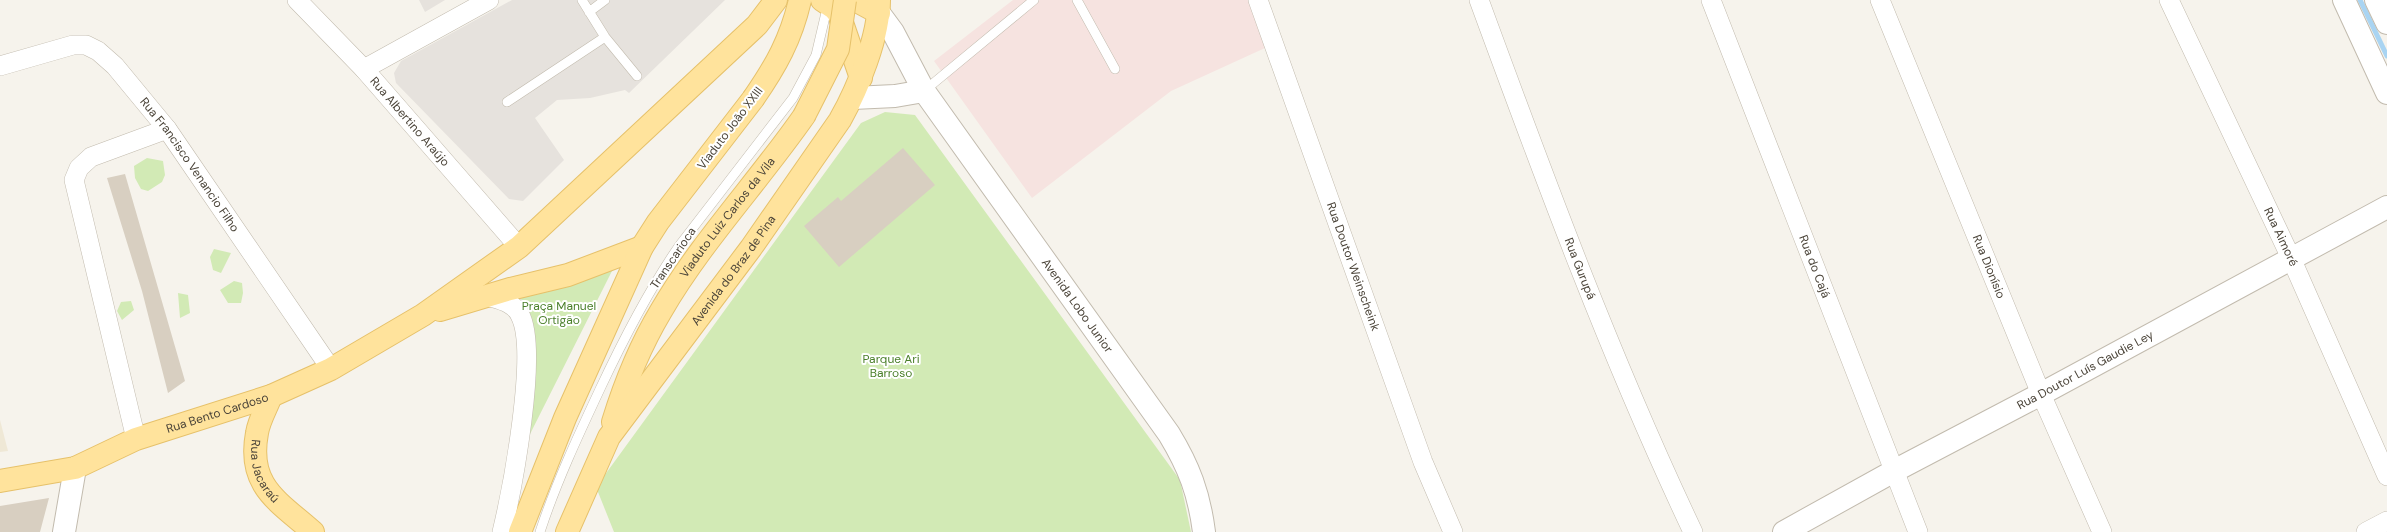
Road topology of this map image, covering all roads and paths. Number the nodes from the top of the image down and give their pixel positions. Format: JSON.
{"nodes":[{"id":1,"x":297,"y":0,"type":"edge"},
{"id":2,"x":489,"y":0,"type":"edge"},
{"id":3,"x":582,"y":0,"type":"edge"},
{"id":4,"x":605,"y":0,"type":"edge"},
{"id":5,"x":776,"y":0,"type":"edge"},
{"id":6,"x":800,"y":0,"type":"edge"},
{"id":7,"x":855,"y":0,"type":"edge"},
{"id":8,"x":1034,"y":0,"type":"edge"},
{"id":9,"x":1077,"y":0,"type":"edge"},
{"id":10,"x":1258,"y":0,"type":"edge"},
{"id":11,"x":1479,"y":0,"type":"edge"},
{"id":12,"x":1711,"y":0,"type":"edge"},
{"id":13,"x":1880,"y":0,"type":"edge"},
{"id":14,"x":2169,"y":0,"type":"edge"},
{"id":15,"x":2344,"y":0,"type":"edge"},
{"id":16,"x":2376,"y":0,"type":"edge"},
{"id":17,"x":826,"y":1,"type":"edge"},
{"id":18,"x":879,"y":7,"type":"edge"},
{"id":19,"x":589,"y":12,"type":"junction"},
{"id":20,"x":2387,"y":23,"type":"edge"},
{"id":21,"x":757,"y":25,"type":"junction"},
{"id":22,"x":605,"y":37,"type":"junction"},
{"id":23,"x":0,"y":66,"type":"edge"},
{"id":24,"x":364,"y":69,"type":"junction"},
{"id":25,"x":1115,"y":69,"type":"dead end"},
{"id":26,"x":637,"y":76,"type":"dead end"},
{"id":27,"x":861,"y":78,"type":"junction"},
{"id":28,"x":924,"y":91,"type":"junction"},
{"id":29,"x":2387,"y":93,"type":"edge"},
{"id":30,"x":853,"y":98,"type":"junction"},
{"id":31,"x":507,"y":102,"type":"dead end"},
{"id":32,"x":167,"y":129,"type":"junction"},
{"id":33,"x":2387,"y":207,"type":"edge"},
{"id":34,"x":520,"y":247,"type":"junction"},
{"id":35,"x":642,"y":247,"type":"junction"},
{"id":36,"x":2290,"y":258,"type":"junction"},
{"id":37,"x":487,"y":296,"type":"junction"},
{"id":38,"x":423,"y":315,"type":"junction"},
{"id":39,"x":331,"y":369,"type":"junction"},
{"id":40,"x":2041,"y":394,"type":"junction"},
{"id":41,"x":271,"y":396,"type":"junction"},
{"id":42,"x":609,"y":437,"type":"junction"},
{"id":43,"x":136,"y":439,"type":"junction"},
{"id":44,"x":75,"y":468,"type":"junction"},
{"id":45,"x":1894,"y":471,"type":"junction"},
{"id":46,"x":2387,"y":476,"type":"edge"},
{"id":47,"x":0,"y":481,"type":"edge"},
{"id":48,"x":2387,"y":521,"type":"edge"},
{"id":49,"x":570,"y":531,"type":"edge"},
{"id":50,"x":64,"y":532,"type":"edge"},
{"id":51,"x":313,"y":532,"type":"edge"},
{"id":52,"x":502,"y":532,"type":"edge"},
{"id":53,"x":520,"y":532,"type":"edge"},
{"id":54,"x":540,"y":532,"type":"edge"},
{"id":55,"x":1204,"y":532,"type":"edge"},
{"id":56,"x":1453,"y":532,"type":"edge"},
{"id":57,"x":1693,"y":532,"type":"edge"},
{"id":58,"x":1784,"y":532,"type":"edge"},
{"id":59,"x":1918,"y":532,"type":"edge"},
{"id":60,"x":2102,"y":532,"type":"edge"},
{"id":61,"x":2366,"y":532,"type":"edge"}],
"edges":[{"from":1,"to":24,"type":"street","name":"Rua Albertino Araújo"},
{"from":2,"to":24,"type":"street"},
{"from":3,"to":19,"type":"lane"},
{"from":4,"to":19,"type":"lane"},
{"from":5,"to":21,"type":"main road"},
{"from":6,"to":35,"type":"main road","name":"Viaduto João XXIII","bridge":true},
{"from":7,"to":18,"type":"main road"},
{"from":8,"to":28,"type":"lane"},
{"from":9,"to":25,"type":"lane"},
{"from":10,"to":56,"type":"street","name":"Rua Doutor Weinscheink"},
{"from":11,"to":57,"type":"street","name":"Rua Gurupá"},
{"from":12,"to":45,"type":"street","name":"Rua do Cajá"},
{"from":13,"to":40,"type":"street","name":"Rua Dionísio"},
{"from":14,"to":36,"type":"street","name":"Rua Aimoré"},
{"from":15,"to":29,"type":"street"},
{"from":16,"to":20,"type":"street"},
{"from":17,"to":21,"type":"main road"},
{"from":17,"to":27,"type":"main road"},
{"from":17,"to":42,"type":"main road","name":"Viaduto Luiz Carlos da Vila","bridge":true},
{"from":17,"to":54,"type":"lane","name":"Transcarioca"},
{"from":18,"to":27,"type":"main road","name":"Avenida do Braz de Pina"},
{"from":18,"to":28,"type":"street","name":"Avenida Lobo Junior"},
{"from":19,"to":22,"type":"lane"},
{"from":21,"to":34,"type":"main road"},
{"from":22,"to":26,"type":"lane"},
{"from":22,"to":31,"type":"lane"},
{"from":23,"to":32,"type":"street","name":"Rua Francisco Venancio Filho"},
{"from":24,"to":34,"type":"street","name":"Rua Albertino Araújo"},
{"from":27,"to":30,"type":"main road","name":"Avenida do Braz de Pina"},
{"from":28,"to":30,"type":"street"},
{"from":28,"to":55,"type":"street","name":"Avenida Lobo Junior"},
{"from":30,"to":42,"type":"main road","name":"Avenida do Braz de Pina"},
{"from":32,"to":39,"type":"street","name":"Rua Francisco Venancio Filho"},
{"from":32,"to":43,"type":"street"},
{"from":33,"to":36,"type":"street","name":"Rua Doutor Luís Gaudie Ley"},
{"from":34,"to":38,"type":"main road"},
{"from":35,"to":37,"type":"main road"},
{"from":35,"to":53,"type":"main road"},
{"from":36,"to":40,"type":"street","name":"Rua Doutor Luís Gaudie Ley"},
{"from":36,"to":46,"type":"street","name":"Rua Aimoré"},
{"from":37,"to":38,"type":"main road"},
{"from":37,"to":52,"type":"street"},
{"from":38,"to":39,"type":"main road","name":"Rua Bento Cardoso"},
{"from":39,"to":41,"type":"main road","name":"Rua Bento Cardoso"},
{"from":40,"to":45,"type":"street","name":"Rua Doutor Luís Gaudie Ley"},
{"from":40,"to":60,"type":"street","name":"Rua Dionísio"},
{"from":41,"to":43,"type":"main road","name":"Rua Bento Cardoso"},
{"from":41,"to":51,"type":"main road","name":"Rua Jacaraú"},
{"from":42,"to":49,"type":"main road","name":"Avenida do Braz de Pina"},
{"from":43,"to":44,"type":"main road","name":"Rua Bento Cardoso"},
{"from":44,"to":47,"type":"main road","name":"Rua Bento Cardoso"},
{"from":44,"to":50,"type":"street"},
{"from":45,"to":58,"type":"street","name":"Rua Doutor Luís Gaudie Ley"},
{"from":45,"to":59,"type":"street","name":"Rua do Cajá"},
{"from":48,"to":61,"type":"street"}]}
